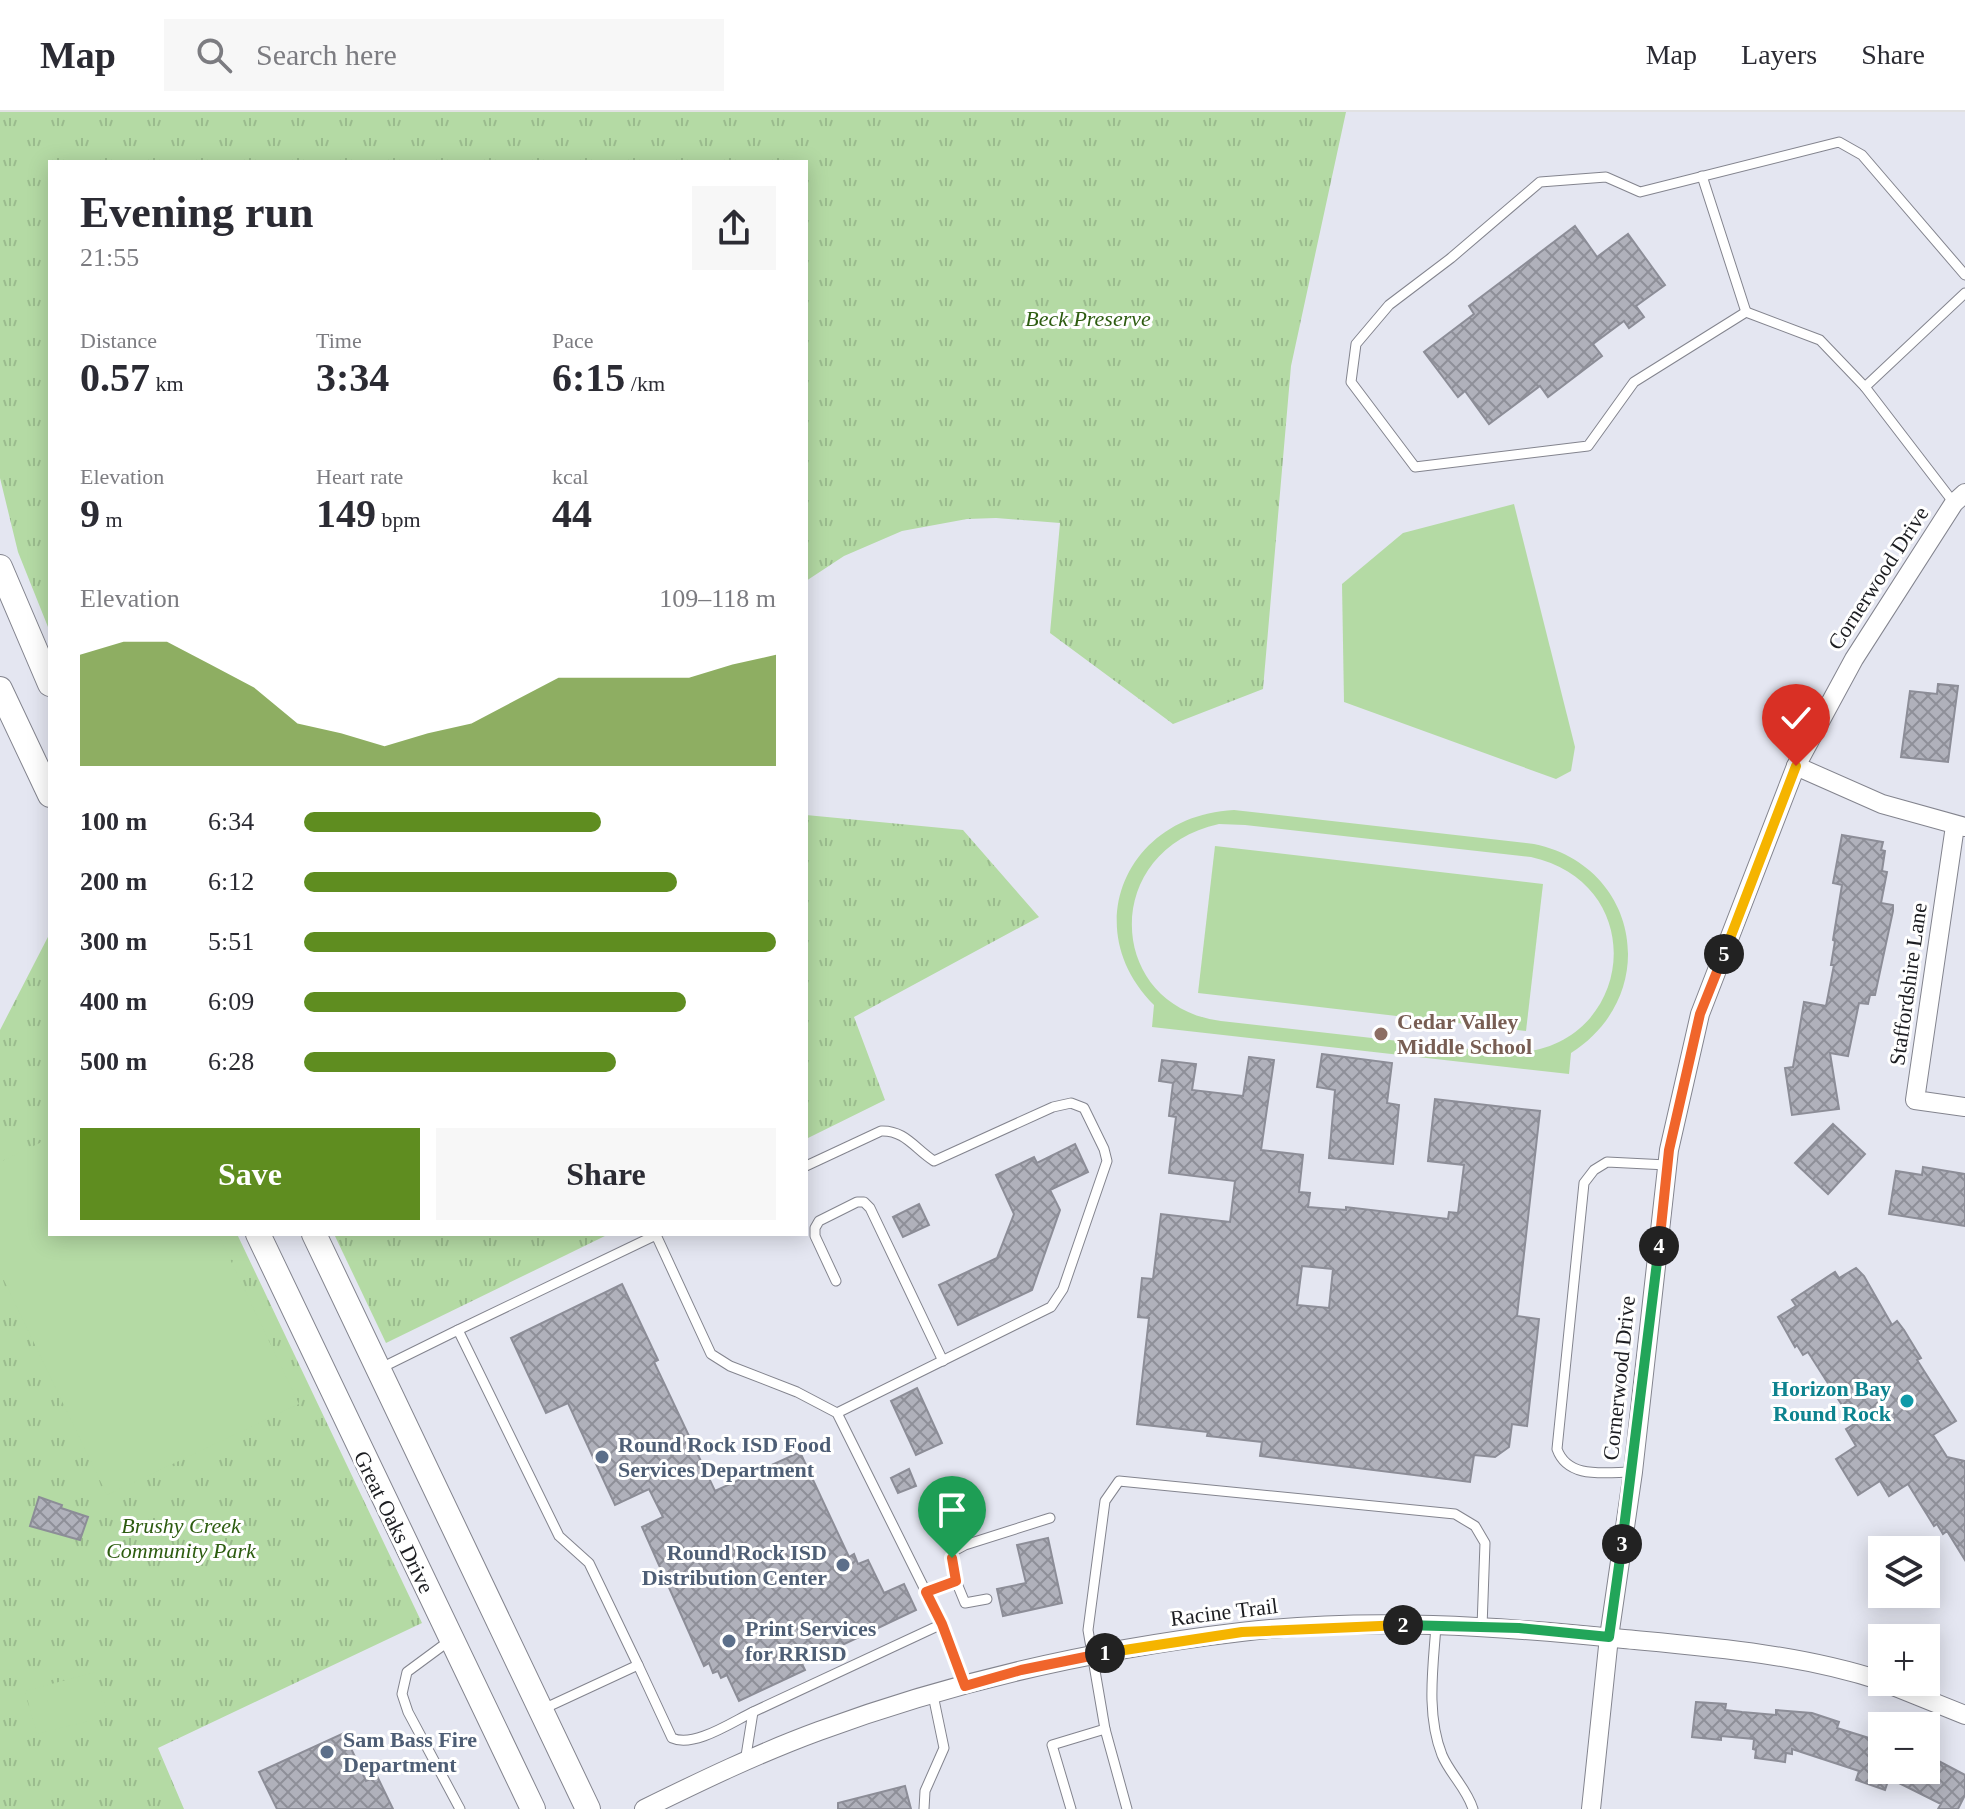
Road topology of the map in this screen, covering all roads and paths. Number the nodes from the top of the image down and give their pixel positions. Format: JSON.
{"nodes":[{"id":1,"x":1702,"y":176,"type":"junction"},
{"id":2,"x":1965,"y":275,"type":"edge"},
{"id":3,"x":1965,"y":293,"type":"edge"},
{"id":4,"x":1746,"y":312,"type":"junction"},
{"id":5,"x":1865,"y":387,"type":"junction"},
{"id":6,"x":1960,"y":498,"type":"edge"},
{"id":7,"x":0,"y":567,"type":"edge"},
{"id":8,"x":48,"y":679,"type":"edge"},
{"id":9,"x":0,"y":689,"type":"edge"},
{"id":10,"x":1796,"y":766,"type":"junction"},
{"id":11,"x":48,"y":791,"type":"edge"},
{"id":12,"x":1960,"y":826,"type":"edge"},
{"id":13,"x":1965,"y":1107,"type":"edge"},
{"id":14,"x":808,"y":1165,"type":"edge"},
{"id":15,"x":1667,"y":1165,"type":"junction"},
{"id":16,"x":259,"y":1236,"type":"edge"},
{"id":17,"x":315,"y":1236,"type":"edge"},
{"id":18,"x":653,"y":1236,"type":"edge"},
{"id":19,"x":658,"y":1236,"type":"edge"},
{"id":20,"x":836,"y":1281,"type":"dead end"},
{"id":21,"x":458,"y":1330,"type":"junction"},
{"id":22,"x":943,"y":1361,"type":"junction"},
{"id":23,"x":379,"y":1369,"type":"junction"},
{"id":24,"x":837,"y":1413,"type":"junction"},
{"id":25,"x":1633,"y":1472,"type":"junction"},
{"id":26,"x":1050,"y":1518,"type":"dead end"},
{"id":27,"x":956,"y":1581,"type":"junction"},
{"id":28,"x":926,"y":1592,"type":"junction"},
{"id":29,"x":987,"y":1599,"type":"dead end"},
{"id":30,"x":942,"y":1624,"type":"junction"},
{"id":31,"x":1436,"y":1626,"type":"junction"},
{"id":32,"x":1482,"y":1627,"type":"junction"},
{"id":33,"x":1609,"y":1637,"type":"junction"},
{"id":34,"x":451,"y":1639,"type":"junction"},
{"id":35,"x":1091,"y":1656,"type":"junction"},
{"id":36,"x":638,"y":1665,"type":"junction"},
{"id":37,"x":1868,"y":1678,"type":"edge"},
{"id":38,"x":965,"y":1686,"type":"junction"},
{"id":39,"x":933,"y":1695,"type":"junction"},
{"id":40,"x":1918,"y":1696,"type":"edge"},
{"id":41,"x":541,"y":1710,"type":"junction"},
{"id":42,"x":753,"y":1712,"type":"junction"},
{"id":43,"x":1965,"y":1715,"type":"edge"},
{"id":44,"x":1105,"y":1729,"type":"junction"},
{"id":45,"x":745,"y":1762,"type":"junction"},
{"id":46,"x":460,"y":1809,"type":"edge"},
{"id":47,"x":533,"y":1809,"type":"edge"},
{"id":48,"x":588,"y":1809,"type":"edge"},
{"id":49,"x":644,"y":1809,"type":"edge"},
{"id":50,"x":924,"y":1809,"type":"edge"},
{"id":51,"x":1071,"y":1809,"type":"edge"},
{"id":52,"x":1127,"y":1809,"type":"edge"},
{"id":53,"x":1473,"y":1809,"type":"edge"},
{"id":54,"x":1591,"y":1809,"type":"edge"}],
"edges":[{"from":1,"to":2,"type":"lane"},
{"from":1,"to":4,"type":"lane"},
{"from":1,"to":4,"type":"lane"},
{"from":3,"to":5,"type":"lane"},
{"from":4,"to":5,"type":"lane"},
{"from":5,"to":6,"type":"lane"},
{"from":6,"to":10,"type":"street","name":"Cornerwood Drive"},
{"from":7,"to":8,"type":"street"},
{"from":9,"to":11,"type":"street"},
{"from":10,"to":12,"type":"street"},
{"from":10,"to":15,"type":"street","name":"Cornerwood Drive"},
{"from":12,"to":13,"type":"street","name":"Staffordshire Lane"},
{"from":14,"to":22,"type":"lane"},
{"from":15,"to":25,"type":"street","name":"Cornerwood Drive"},
{"from":15,"to":25,"type":"lane"},
{"from":16,"to":34,"type":"street","name":"Great Oaks Drive"},
{"from":17,"to":23,"type":"street"},
{"from":18,"to":21,"type":"lane"},
{"from":19,"to":24,"type":"lane"},
{"from":20,"to":22,"type":"lane"},
{"from":21,"to":23,"type":"lane"},
{"from":21,"to":36,"type":"lane"},
{"from":22,"to":24,"type":"lane"},
{"from":23,"to":41,"type":"street"},
{"from":24,"to":28,"type":"lane"},
{"from":25,"to":33,"type":"street","name":"Cornerwood Drive"},
{"from":26,"to":27,"type":"lane"},
{"from":27,"to":28,"type":"lane"},
{"from":27,"to":29,"type":"lane"},
{"from":28,"to":30,"type":"lane"},
{"from":30,"to":38,"type":"lane"},
{"from":30,"to":42,"type":"lane"},
{"from":31,"to":32,"type":"street","name":"Racine Trail"},
{"from":31,"to":35,"type":"street","name":"Racine Trail"},
{"from":31,"to":53,"type":"lane"},
{"from":32,"to":33,"type":"street","name":"Racine Trail"},
{"from":32,"to":35,"type":"lane"},
{"from":33,"to":37,"type":"street","name":"Racine Trail"},
{"from":33,"to":54,"type":"street","name":"Cornerwood Drive"},
{"from":34,"to":46,"type":"lane"},
{"from":34,"to":47,"type":"street","name":"Great Oaks Drive"},
{"from":35,"to":38,"type":"street","name":"Racine Trail"},
{"from":35,"to":44,"type":"lane"},
{"from":36,"to":41,"type":"lane"},
{"from":36,"to":42,"type":"lane"},
{"from":38,"to":39,"type":"street","name":"Racine Trail"},
{"from":39,"to":45,"type":"street","name":"Racine Trail"},
{"from":39,"to":50,"type":"lane"},
{"from":40,"to":43,"type":"street","name":"Racine Trail"},
{"from":41,"to":48,"type":"street"},
{"from":42,"to":45,"type":"lane"},
{"from":44,"to":51,"type":"lane"},
{"from":44,"to":52,"type":"lane"},
{"from":45,"to":49,"type":"street","name":"Racine Trail"}]}
